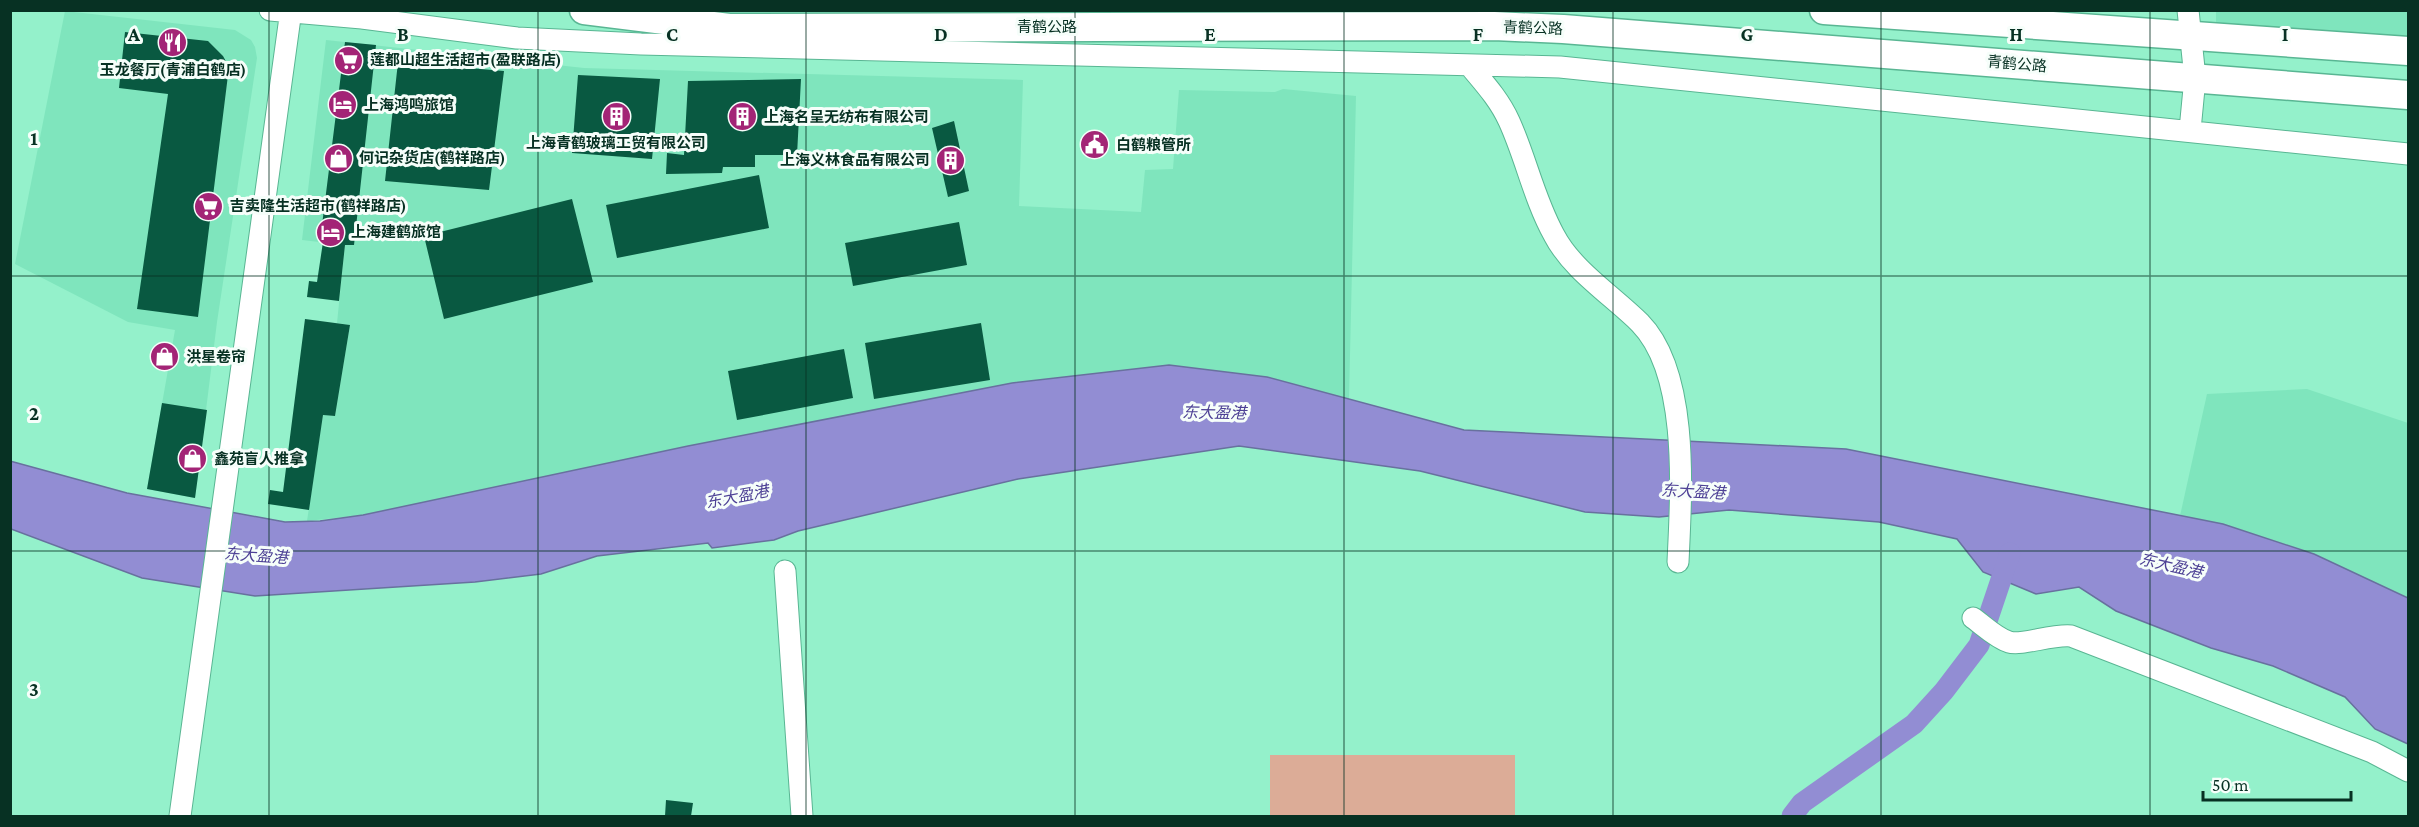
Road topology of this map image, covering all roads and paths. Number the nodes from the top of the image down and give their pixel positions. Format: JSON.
{"nodes":[{"id":1,"x":584,"y":10,"type":"edge"},
{"id":2,"x":1824,"y":10,"type":"edge"},
{"id":3,"x":284,"y":11,"type":"edge"},
{"id":4,"x":2189,"y":23,"type":"edge"},
{"id":5,"x":2409,"y":51,"type":"edge"},
{"id":6,"x":1469,"y":65,"type":"junction"},
{"id":7,"x":2195,"y":78,"type":"junction"},
{"id":8,"x":2409,"y":95,"type":"edge"},
{"id":9,"x":2190,"y":130,"type":"junction"},
{"id":10,"x":2409,"y":154,"type":"edge"},
{"id":11,"x":1678,"y":561,"type":"dead end"},
{"id":12,"x":785,"y":571,"type":"dead end"},
{"id":13,"x":1972,"y":618,"type":"dead end"},
{"id":14,"x":2409,"y":771,"type":"edge"},
{"id":15,"x":180,"y":816,"type":"edge"},
{"id":16,"x":802,"y":816,"type":"edge"}],
"edges":[{"from":1,"to":7,"type":"main road","name":"青鹤公路"},
{"from":2,"to":4,"type":"main road"},
{"from":3,"to":6,"type":"street"},
{"from":3,"to":15,"type":"street"},
{"from":4,"to":5,"type":"main road"},
{"from":4,"to":7,"type":"street"},
{"from":6,"to":9,"type":"street"},
{"from":6,"to":11,"type":"street"},
{"from":7,"to":8,"type":"main road","name":"青鹤公路"},
{"from":7,"to":9,"type":"street"},
{"from":9,"to":10,"type":"street"},
{"from":12,"to":16,"type":"street"},
{"from":13,"to":14,"type":"street"}]}
